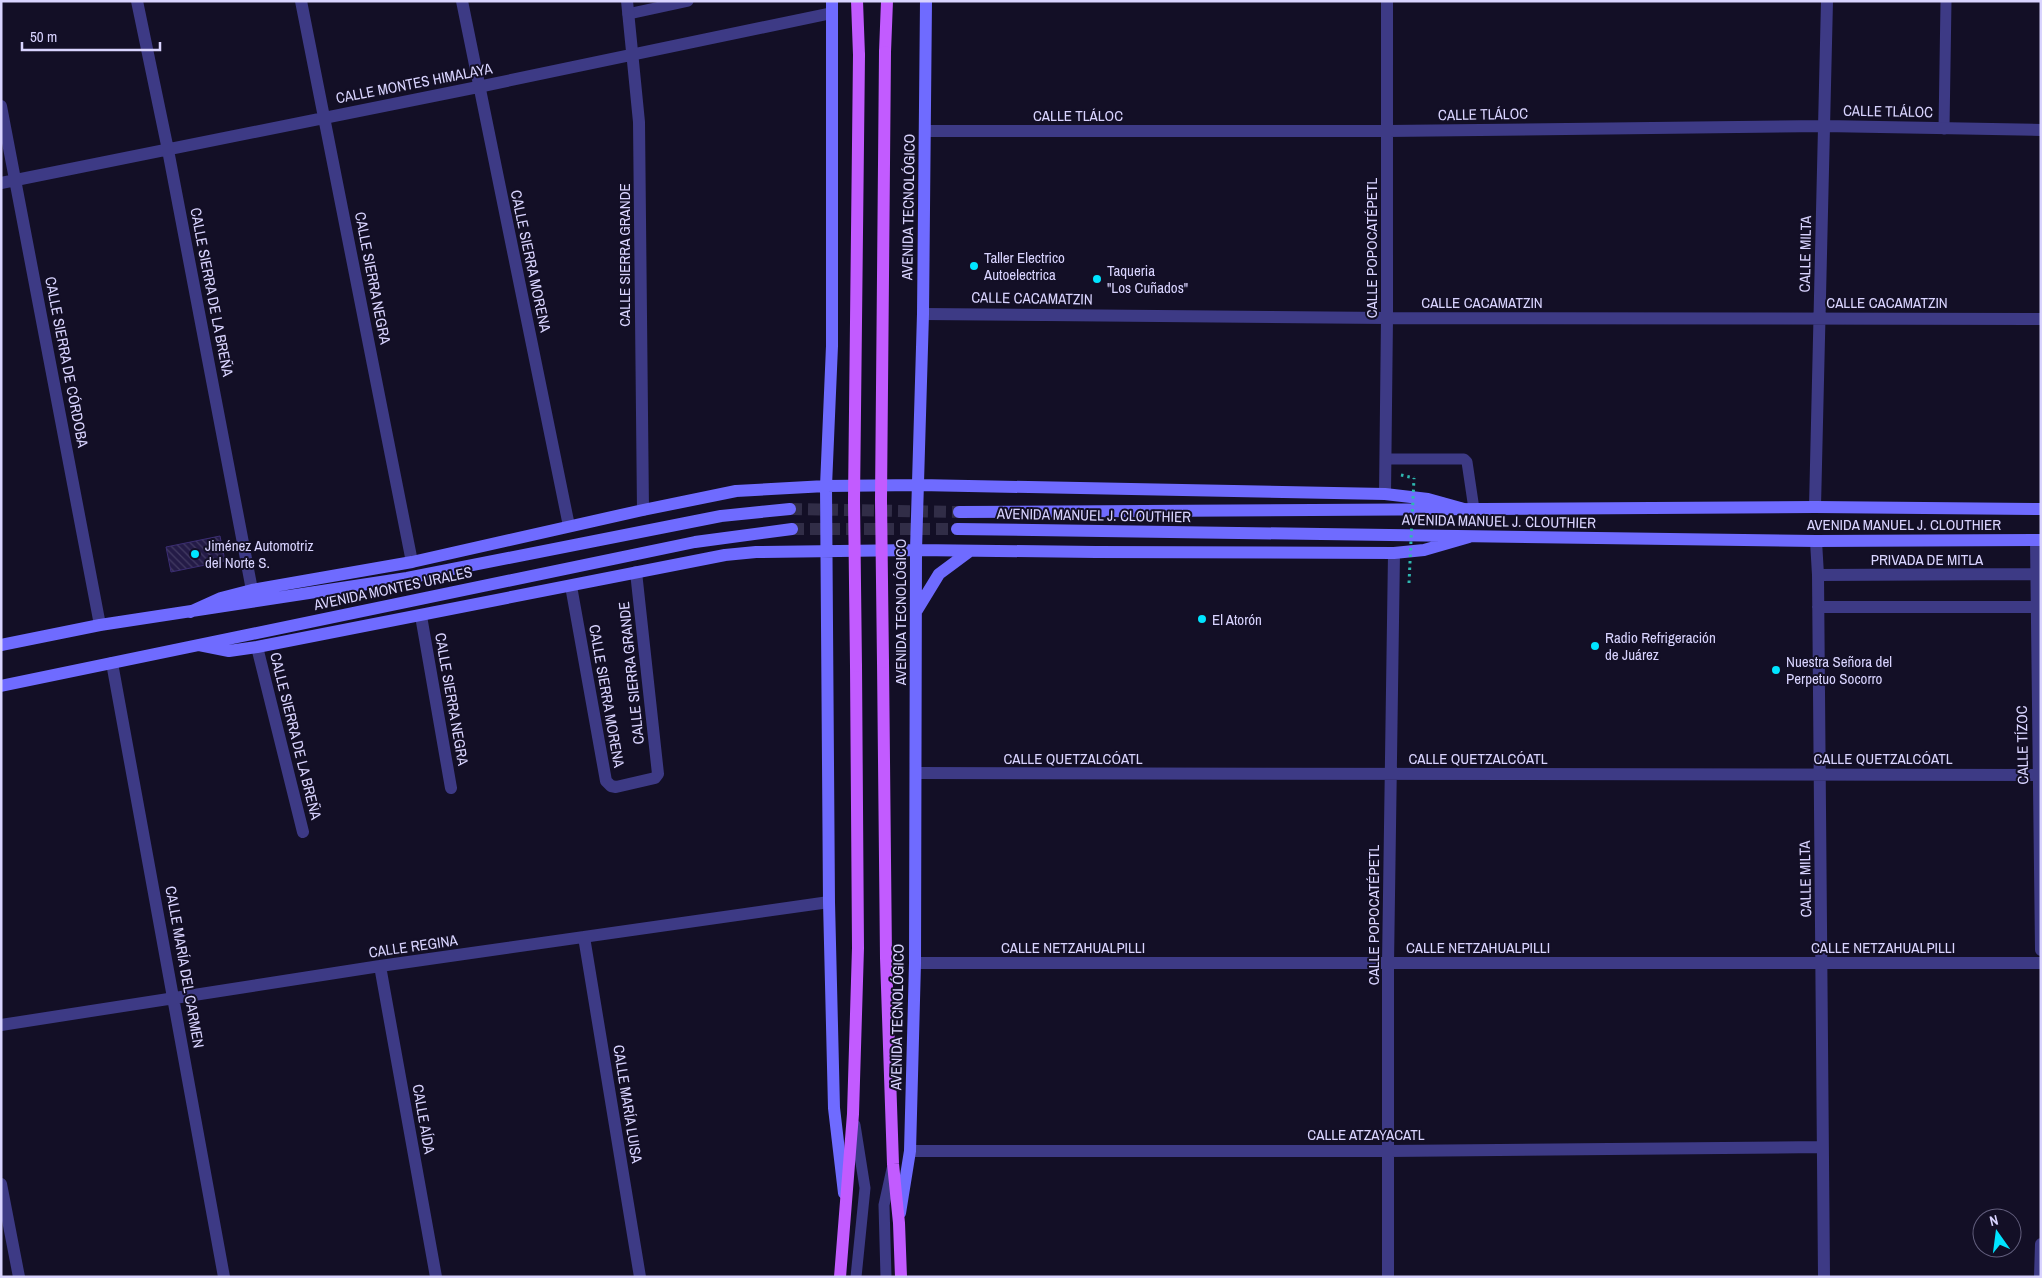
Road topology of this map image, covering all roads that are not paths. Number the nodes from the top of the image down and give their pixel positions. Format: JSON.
{"nodes":[{"id":1,"x":137,"y":1,"type":"edge"},
{"id":2,"x":301,"y":1,"type":"edge"},
{"id":3,"x":462,"y":1,"type":"edge"},
{"id":4,"x":688,"y":1,"type":"edge"},
{"id":5,"x":857,"y":1,"type":"edge"},
{"id":6,"x":887,"y":1,"type":"edge"},
{"id":7,"x":926,"y":1,"type":"edge"},
{"id":8,"x":1387,"y":1,"type":"edge"},
{"id":9,"x":1827,"y":1,"type":"edge"},
{"id":10,"x":1946,"y":1,"type":"edge"},
{"id":11,"x":832,"y":7,"type":"edge"},
{"id":12,"x":627,"y":8,"type":"edge"},
{"id":13,"x":634,"y":55,"type":"junction"},
{"id":14,"x":478,"y":87,"type":"junction"},
{"id":15,"x":1,"y":106,"type":"edge"},
{"id":16,"x":325,"y":118,"type":"junction"},
{"id":17,"x":1824,"y":126,"type":"junction"},
{"id":18,"x":1944,"y":129,"type":"junction"},
{"id":19,"x":2041,"y":130,"type":"edge"},
{"id":20,"x":925,"y":131,"type":"junction"},
{"id":21,"x":1388,"y":131,"type":"junction"},
{"id":22,"x":168,"y":150,"type":"junction"},
{"id":23,"x":17,"y":180,"type":"junction"},
{"id":24,"x":1,"y":183,"type":"edge"},
{"id":25,"x":923,"y":314,"type":"junction"},
{"id":26,"x":1388,"y":318,"type":"junction"},
{"id":27,"x":1820,"y":318,"type":"junction"},
{"id":28,"x":2041,"y":319,"type":"edge"},
{"id":29,"x":1386,"y":459,"type":"junction"},
{"id":30,"x":919,"y":485,"type":"junction"},
{"id":31,"x":826,"y":486,"type":"junction"},
{"id":32,"x":1385,"y":494,"type":"junction"},
{"id":33,"x":1815,"y":507,"type":"junction"},
{"id":34,"x":790,"y":509,"type":"tunnel mouth"},
{"id":35,"x":1469,"y":509,"type":"junction"},
{"id":36,"x":2041,"y":509,"type":"edge"},
{"id":37,"x":643,"y":510,"type":"junction"},
{"id":38,"x":959,"y":512,"type":"tunnel mouth"},
{"id":39,"x":569,"y":526,"type":"junction"},
{"id":40,"x":792,"y":529,"type":"tunnel mouth"},
{"id":41,"x":956,"y":529,"type":"tunnel mouth"},
{"id":42,"x":1469,"y":537,"type":"junction"},
{"id":43,"x":2038,"y":540,"type":"edge"},
{"id":44,"x":1816,"y":541,"type":"junction"},
{"id":45,"x":916,"y":550,"type":"junction"},
{"id":46,"x":828,"y":551,"type":"junction"},
{"id":47,"x":970,"y":551,"type":"junction"},
{"id":48,"x":1394,"y":553,"type":"junction"},
{"id":49,"x":412,"y":562,"type":"junction"},
{"id":50,"x":636,"y":572,"type":"junction"},
{"id":51,"x":2036,"y":574,"type":"junction"},
{"id":52,"x":1818,"y":575,"type":"junction"},
{"id":53,"x":571,"y":586,"type":"junction"},
{"id":54,"x":252,"y":590,"type":"junction"},
{"id":55,"x":1818,"y":607,"type":"junction"},
{"id":56,"x":2035,"y":607,"type":"junction"},
{"id":57,"x":917,"y":610,"type":"junction"},
{"id":58,"x":190,"y":612,"type":"junction"},
{"id":59,"x":421,"y":616,"type":"junction"},
{"id":60,"x":100,"y":626,"type":"junction"},
{"id":61,"x":199,"y":645,"type":"junction"},
{"id":62,"x":1,"y":646,"type":"edge"},
{"id":63,"x":257,"y":648,"type":"junction"},
{"id":64,"x":112,"y":663,"type":"junction"},
{"id":65,"x":1,"y":686,"type":"edge"},
{"id":66,"x":658,"y":770,"type":"joint"},
{"id":67,"x":916,"y":773,"type":"junction"},
{"id":68,"x":1820,"y":774,"type":"junction"},
{"id":69,"x":1390,"y":775,"type":"junction"},
{"id":70,"x":2040,"y":775,"type":"edge"},
{"id":71,"x":451,"y":788,"type":"dead end"},
{"id":72,"x":303,"y":832,"type":"dead end"},
{"id":73,"x":829,"y":902,"type":"junction"},
{"id":74,"x":584,"y":937,"type":"junction"},
{"id":75,"x":2041,"y":950,"type":"edge"},
{"id":76,"x":915,"y":963,"type":"junction"},
{"id":77,"x":1822,"y":963,"type":"junction"},
{"id":78,"x":2041,"y":963,"type":"edge"},
{"id":79,"x":1388,"y":964,"type":"junction"},
{"id":80,"x":380,"y":966,"type":"junction"},
{"id":81,"x":175,"y":1000,"type":"junction"},
{"id":82,"x":1,"y":1025,"type":"edge"},
{"id":83,"x":853,"y":1114,"type":"junction"},
{"id":84,"x":1822,"y":1147,"type":"junction"},
{"id":85,"x":910,"y":1151,"type":"junction"},
{"id":86,"x":1388,"y":1151,"type":"junction"},
{"id":87,"x":893,"y":1164,"type":"junction"},
{"id":88,"x":1,"y":1184,"type":"edge"},
{"id":89,"x":846,"y":1206,"type":"junction"},
{"id":90,"x":899,"y":1223,"type":"junction"},
{"id":91,"x":2041,"y":1244,"type":"edge"},
{"id":92,"x":19,"y":1277,"type":"edge"},
{"id":93,"x":224,"y":1277,"type":"edge"},
{"id":94,"x":436,"y":1277,"type":"edge"},
{"id":95,"x":640,"y":1277,"type":"edge"},
{"id":96,"x":840,"y":1277,"type":"edge"},
{"id":97,"x":856,"y":1277,"type":"edge"},
{"id":98,"x":886,"y":1277,"type":"edge"},
{"id":99,"x":901,"y":1277,"type":"edge"},
{"id":100,"x":1388,"y":1277,"type":"edge"},
{"id":101,"x":1824,"y":1277,"type":"edge"},
{"id":102,"x":2040,"y":1277,"type":"edge"}],
"edges":[{"from":1,"to":22,"type":"street","name":"CALLE SIERRA DE LA BREÑA"},
{"from":2,"to":16,"type":"street","name":"CALLE SIERRA NEGRA"},
{"from":3,"to":14,"type":"street","name":"CALLE SIERRA MORENA"},
{"from":4,"to":12,"type":"lane"},
{"from":5,"to":83,"type":"main road","bridge":true},
{"from":6,"to":87,"type":"main road","name":"AVENIDA TECNOLÓGICO","bridge":true},
{"from":7,"to":20,"type":"street","name":"AVENIDA TECNOLÓGICO"},
{"from":8,"to":21,"type":"street","name":"CALLE POPOCATÉPETL"},
{"from":9,"to":17,"type":"street","name":"CALLE MILTA"},
{"from":10,"to":18,"type":"lane"},
{"from":11,"to":13,"type":"street","name":"CALLE MONTES HIMALAYA"},
{"from":11,"to":31,"type":"street"},
{"from":12,"to":13,"type":"street","name":"CALLE SIERRA GRANDE"},
{"from":13,"to":14,"type":"street","name":"CALLE MONTES HIMALAYA"},
{"from":13,"to":37,"type":"street","name":"CALLE SIERRA GRANDE"},
{"from":14,"to":16,"type":"street","name":"CALLE MONTES HIMALAYA"},
{"from":14,"to":39,"type":"street","name":"CALLE SIERRA MORENA"},
{"from":15,"to":23,"type":"street","name":"CALLE SIERRA DE CÓRDOBA"},
{"from":16,"to":22,"type":"street","name":"CALLE MONTES HIMALAYA"},
{"from":16,"to":49,"type":"street","name":"CALLE SIERRA NEGRA"},
{"from":17,"to":18,"type":"street","name":"CALLE TLÁLOC"},
{"from":17,"to":21,"type":"street","name":"CALLE TLÁLOC"},
{"from":17,"to":27,"type":"street","name":"CALLE MILTA"},
{"from":18,"to":19,"type":"street","name":"CALLE TLÁLOC"},
{"from":20,"to":21,"type":"street","name":"CALLE TLÁLOC"},
{"from":20,"to":25,"type":"street","name":"AVENIDA TECNOLÓGICO"},
{"from":21,"to":26,"type":"street","name":"CALLE POPOCATÉPETL"},
{"from":22,"to":23,"type":"street","name":"CALLE MONTES HIMALAYA"},
{"from":22,"to":54,"type":"street","name":"CALLE SIERRA DE LA BREÑA"},
{"from":23,"to":24,"type":"street","name":"CALLE MONTES HIMALAYA"},
{"from":23,"to":60,"type":"street","name":"CALLE SIERRA DE CÓRDOBA"},
{"from":25,"to":26,"type":"street","name":"CALLE CACAMATZIN"},
{"from":25,"to":30,"type":"street","name":"AVENIDA TECNOLÓGICO"},
{"from":26,"to":27,"type":"street","name":"CALLE CACAMATZIN"},
{"from":26,"to":29,"type":"street","name":"CALLE POPOCATÉPETL"},
{"from":27,"to":28,"type":"street","name":"CALLE CACAMATZIN"},
{"from":27,"to":33,"type":"street","name":"CALLE MILTA"},
{"from":29,"to":32,"type":"street","name":"CALLE POPOCATÉPETL"},
{"from":29,"to":35,"type":"lane"},
{"from":30,"to":31,"type":"street"},
{"from":30,"to":32,"type":"street"},
{"from":30,"to":45,"type":"street","name":"AVENIDA TECNOLÓGICO"},
{"from":31,"to":37,"type":"street"},
{"from":31,"to":46,"type":"street"},
{"from":32,"to":35,"type":"street"},
{"from":33,"to":35,"type":"street","name":"AVENIDA MANUEL J. CLOUTHIER"},
{"from":33,"to":36,"type":"street","name":"AVENIDA MANUEL J. CLOUTHIER"},
{"from":34,"to":58,"type":"street","name":"AVENIDA MONTES URALES"},
{"from":35,"to":38,"type":"street","name":"AVENIDA MANUEL J. CLOUTHIER"},
{"from":37,"to":39,"type":"street"},
{"from":39,"to":49,"type":"street"},
{"from":40,"to":61,"type":"street","name":"AVENIDA MONTES URALES"},
{"from":41,"to":42,"type":"street","name":"AVENIDA MANUEL J. CLOUTHIER"},
{"from":42,"to":44,"type":"street","name":"AVENIDA MANUEL J. CLOUTHIER"},
{"from":42,"to":48,"type":"street"},
{"from":43,"to":44,"type":"street","name":"AVENIDA MANUEL J. CLOUTHIER"},
{"from":43,"to":51,"type":"street","name":"CALLE TÍZOC"},
{"from":44,"to":52,"type":"street","name":"CALLE MILTA"},
{"from":45,"to":46,"type":"street"},
{"from":45,"to":47,"type":"street"},
{"from":45,"to":57,"type":"street","name":"AVENIDA TECNOLÓGICO"},
{"from":46,"to":50,"type":"street"},
{"from":46,"to":73,"type":"street"},
{"from":47,"to":48,"type":"street"},
{"from":47,"to":57,"type":"street"},
{"from":48,"to":69,"type":"street","name":"CALLE POPOCATÉPETL"},
{"from":49,"to":54,"type":"street"},
{"from":50,"to":53,"type":"street"},
{"from":50,"to":66,"type":"street","name":"CALLE SIERRA GRANDE"},
{"from":51,"to":52,"type":"street","name":"PRIVADA DE MITLA"},
{"from":51,"to":56,"type":"street","name":"CALLE TÍZOC"},
{"from":52,"to":55,"type":"street","name":"CALLE MILTA"},
{"from":53,"to":59,"type":"street"},
{"from":53,"to":66,"type":"street","name":"CALLE SIERRA MORENA"},
{"from":54,"to":58,"type":"street"},
{"from":55,"to":56,"type":"street"},
{"from":55,"to":68,"type":"street","name":"CALLE MILTA"},
{"from":56,"to":70,"type":"street","name":"CALLE TÍZOC"},
{"from":57,"to":67,"type":"street","name":"AVENIDA TECNOLÓGICO"},
{"from":58,"to":60,"type":"street","name":"AVENIDA MONTES URALES"},
{"from":59,"to":63,"type":"street"},
{"from":59,"to":71,"type":"street","name":"CALLE SIERRA NEGRA"},
{"from":60,"to":62,"type":"street","name":"AVENIDA MONTES URALES"},
{"from":61,"to":63,"type":"street"},
{"from":61,"to":64,"type":"street","name":"AVENIDA MONTES URALES"},
{"from":63,"to":72,"type":"street","name":"CALLE SIERRA DE LA BREÑA"},
{"from":64,"to":65,"type":"street","name":"AVENIDA MONTES URALES"},
{"from":64,"to":81,"type":"street","name":"CALLE MARÍA DEL CARMEN"},
{"from":67,"to":69,"type":"street","name":"CALLE QUETZALCÓATL"},
{"from":67,"to":76,"type":"street","name":"AVENIDA TECNOLÓGICO"},
{"from":68,"to":69,"type":"street","name":"CALLE QUETZALCÓATL"},
{"from":68,"to":70,"type":"street","name":"CALLE QUETZALCÓATL"},
{"from":68,"to":77,"type":"street","name":"CALLE MILTA"},
{"from":69,"to":79,"type":"street","name":"CALLE POPOCATÉPETL"},
{"from":70,"to":75,"type":"street","name":"CALLE TÍZOC"},
{"from":73,"to":74,"type":"street","name":"CALLE REGINA"},
{"from":73,"to":89,"type":"street"},
{"from":74,"to":80,"type":"street","name":"CALLE REGINA"},
{"from":74,"to":95,"type":"street","name":"CALLE MARÍA LUISA"},
{"from":76,"to":79,"type":"street","name":"CALLE NETZAHUALPILLI"},
{"from":76,"to":85,"type":"street","name":"AVENIDA TECNOLÓGICO"},
{"from":77,"to":78,"type":"street","name":"CALLE NETZAHUALPILLI"},
{"from":77,"to":79,"type":"street","name":"CALLE NETZAHUALPILLI"},
{"from":77,"to":84,"type":"street","name":"CALLE MILTA"},
{"from":79,"to":86,"type":"street","name":"CALLE POPOCATÉPETL"},
{"from":80,"to":81,"type":"street","name":"CALLE REGINA"},
{"from":80,"to":94,"type":"street","name":"CALLE AÍDA"},
{"from":81,"to":82,"type":"street","name":"CALLE REGINA"},
{"from":81,"to":93,"type":"street","name":"CALLE MARÍA DEL CARMEN"},
{"from":83,"to":89,"type":"main road"},
{"from":83,"to":97,"type":"lane"},
{"from":84,"to":86,"type":"street","name":"CALLE ATZAYACATL"},
{"from":84,"to":101,"type":"street","name":"CALLE MILTA"},
{"from":85,"to":86,"type":"street","name":"CALLE ATZAYACATL"},
{"from":85,"to":90,"type":"street","name":"AVENIDA TECNOLÓGICO"},
{"from":86,"to":100,"type":"street","name":"CALLE POPOCATÉPETL"},
{"from":87,"to":90,"type":"main road","name":"AVENIDA TECNOLÓGICO"},
{"from":87,"to":98,"type":"lane"},
{"from":88,"to":92,"type":"street"},
{"from":89,"to":96,"type":"main road"},
{"from":90,"to":99,"type":"main road","name":"AVENIDA TECNOLÓGICO"},
{"from":91,"to":102,"type":"street"}]}
